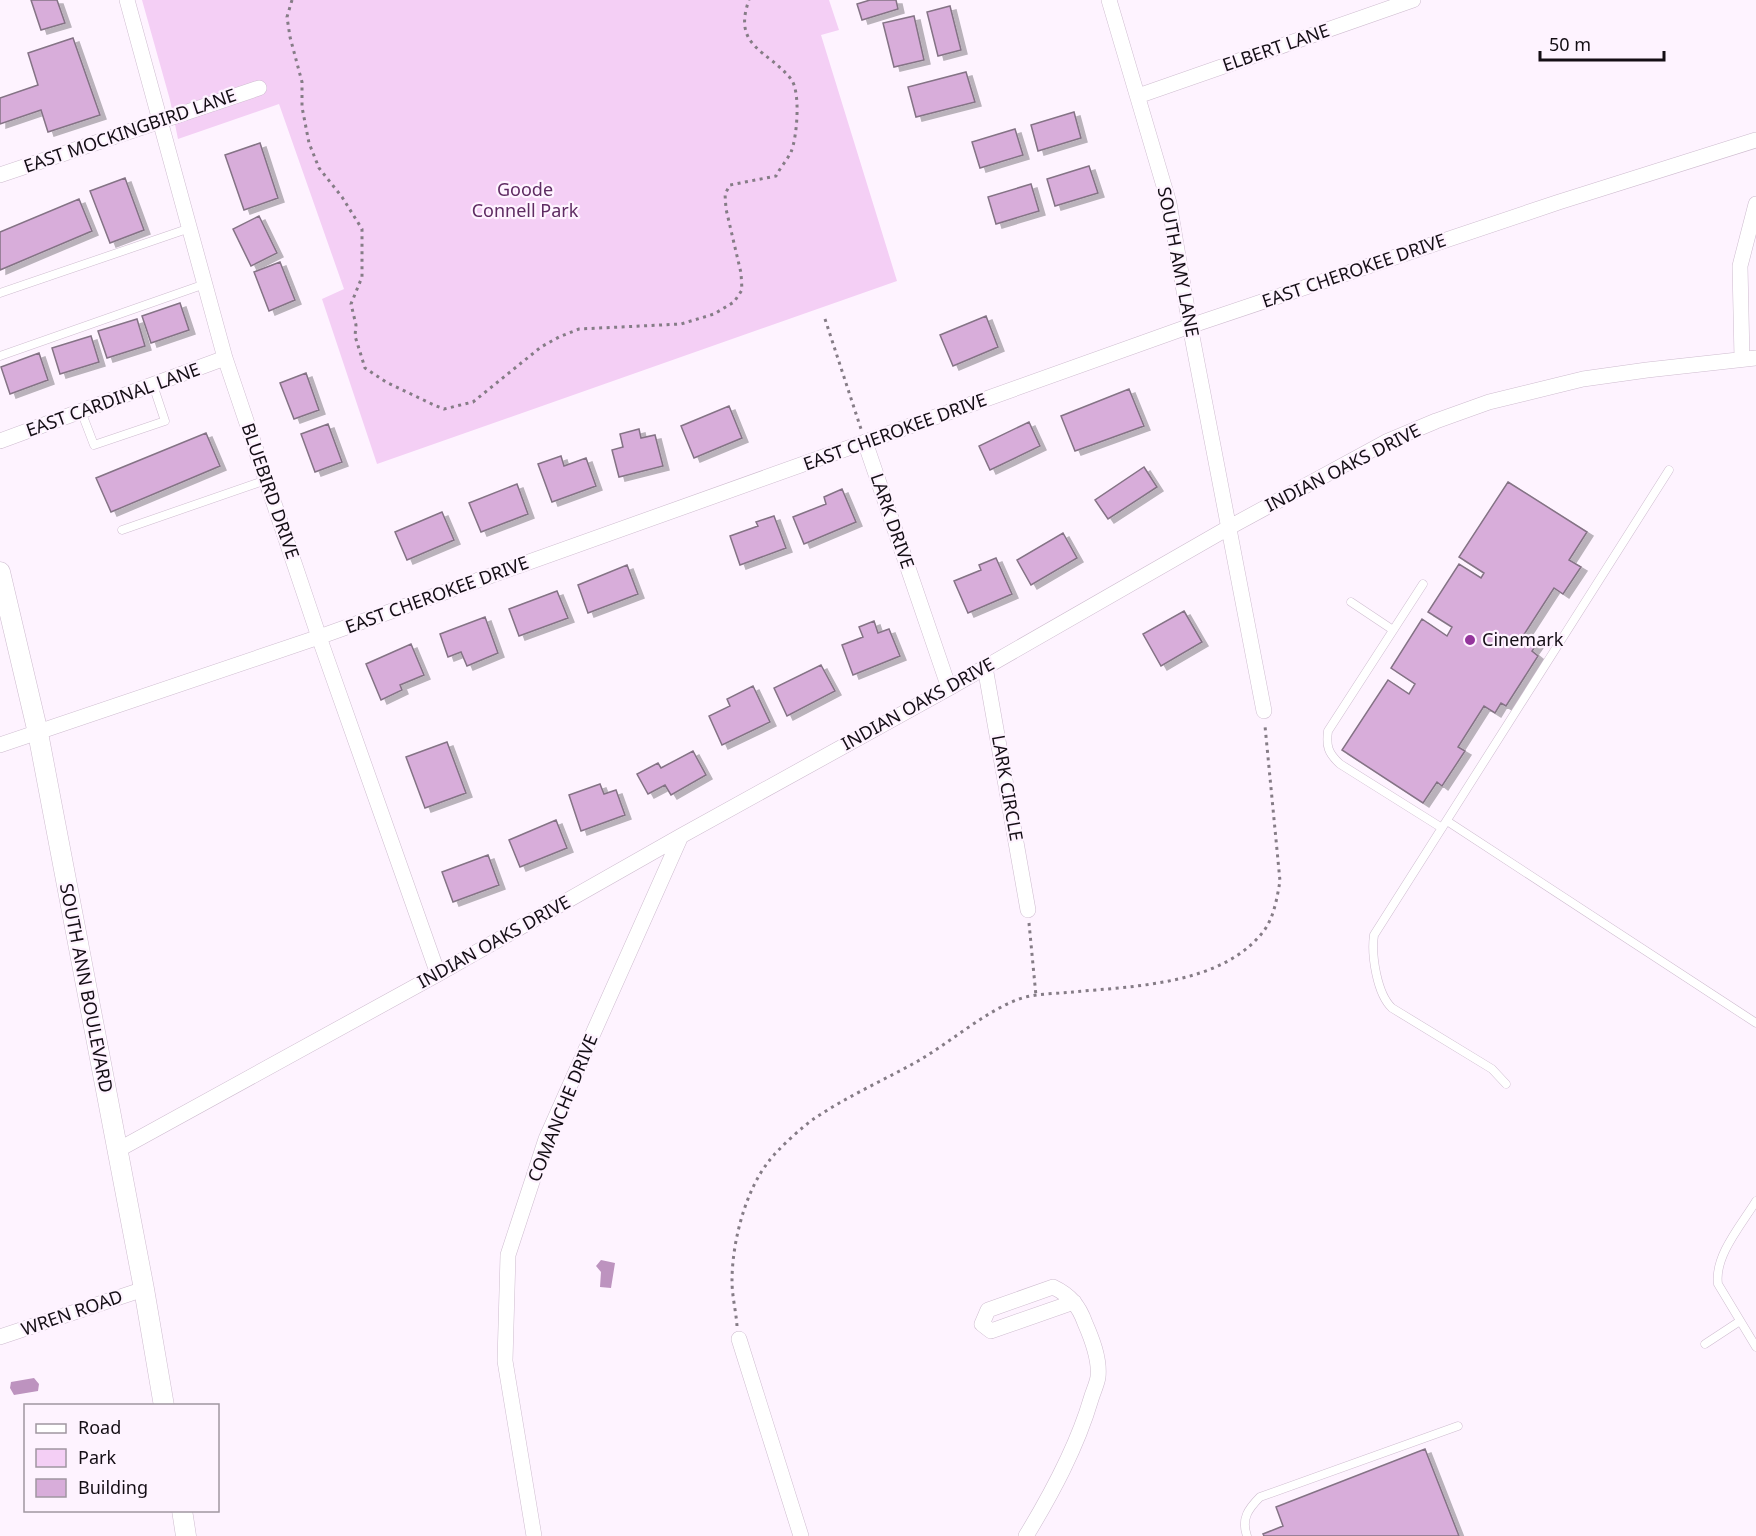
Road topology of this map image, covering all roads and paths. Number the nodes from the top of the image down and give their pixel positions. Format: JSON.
{"nodes":[{"id":1,"x":127,"y":0,"type":"edge"},
{"id":2,"x":292,"y":0,"type":"edge"},
{"id":3,"x":749,"y":0,"type":"edge"},
{"id":4,"x":1109,"y":0,"type":"edge"},
{"id":5,"x":1413,"y":0,"type":"edge"},
{"id":6,"x":259,"y":88,"type":"dead end"},
{"id":7,"x":1138,"y":96,"type":"junction"},
{"id":8,"x":161,"y":120,"type":"junction"},
{"id":9,"x":1756,"y":140,"type":"edge"},
{"id":10,"x":0,"y":175,"type":"edge"},
{"id":11,"x":1756,"y":204,"type":"edge"},
{"id":12,"x":190,"y":228,"type":"junction"},
{"id":13,"x":205,"y":284,"type":"junction"},
{"id":14,"x":0,"y":293,"type":"edge"},
{"id":15,"x":825,"y":319,"type":"dead end"},
{"id":16,"x":1190,"y":326,"type":"junction"},
{"id":17,"x":0,"y":356,"type":"edge"},
{"id":18,"x":225,"y":358,"type":"junction"},
{"id":19,"x":1749,"y":358,"type":"edge"},
{"id":20,"x":153,"y":385,"type":"junction"},
{"id":21,"x":81,"y":411,"type":"junction"},
{"id":22,"x":0,"y":441,"type":"edge"},
{"id":23,"x":865,"y":442,"type":"junction"},
{"id":24,"x":1669,"y":470,"type":"dead end"},
{"id":25,"x":266,"y":480,"type":"junction"},
{"id":26,"x":1228,"y":528,"type":"junction"},
{"id":27,"x":123,"y":530,"type":"dead end"},
{"id":28,"x":0,"y":572,"type":"edge"},
{"id":29,"x":1423,"y":584,"type":"dead end"},
{"id":30,"x":1351,"y":602,"type":"dead end"},
{"id":31,"x":1393,"y":630,"type":"junction"},
{"id":32,"x":319,"y":637,"type":"junction"},
{"id":33,"x":985,"y":667,"type":"junction"},
{"id":34,"x":949,"y":688,"type":"junction"},
{"id":35,"x":1264,"y":711,"type":"joint"},
{"id":36,"x":38,"y":732,"type":"junction"},
{"id":37,"x":0,"y":746,"type":"edge"},
{"id":38,"x":1444,"y":825,"type":"junction"},
{"id":39,"x":681,"y":836,"type":"junction"},
{"id":40,"x":1028,"y":910,"type":"joint"},
{"id":41,"x":438,"y":974,"type":"junction"},
{"id":42,"x":1036,"y":996,"type":"junction"},
{"id":43,"x":1756,"y":1023,"type":"edge"},
{"id":44,"x":1506,"y":1084,"type":"dead end"},
{"id":45,"x":116,"y":1151,"type":"junction"},
{"id":46,"x":1756,"y":1201,"type":"edge"},
{"id":47,"x":144,"y":1289,"type":"junction"},
{"id":48,"x":1074,"y":1302,"type":"junction"},
{"id":49,"x":1740,"y":1321,"type":"junction"},
{"id":50,"x":0,"y":1337,"type":"edge"},
{"id":51,"x":739,"y":1340,"type":"joint"},
{"id":52,"x":1705,"y":1344,"type":"dead end"},
{"id":53,"x":1756,"y":1347,"type":"edge"},
{"id":54,"x":164,"y":1404,"type":"edge"},
{"id":55,"x":1458,"y":1426,"type":"dead end"},
{"id":56,"x":182,"y":1512,"type":"edge"},
{"id":57,"x":186,"y":1536,"type":"edge"},
{"id":58,"x":534,"y":1536,"type":"edge"},
{"id":59,"x":801,"y":1536,"type":"edge"},
{"id":60,"x":1026,"y":1536,"type":"edge"},
{"id":61,"x":1247,"y":1536,"type":"edge"}],
"edges":[{"from":1,"to":8,"type":"street","name":"BLUEBIRD DRIVE"},
{"from":2,"to":3,"type":"path"},
{"from":4,"to":7,"type":"street","name":"SOUTH AMY LANE"},
{"from":5,"to":7,"type":"street","name":"ELBERT LANE"},
{"from":6,"to":8,"type":"street","name":"EAST MOCKINGBIRD LANE"},
{"from":7,"to":16,"type":"street","name":"SOUTH AMY LANE"},
{"from":8,"to":10,"type":"street","name":"EAST MOCKINGBIRD LANE"},
{"from":8,"to":12,"type":"street","name":"BLUEBIRD DRIVE"},
{"from":9,"to":16,"type":"street","name":"EAST CHEROKEE DRIVE"},
{"from":11,"to":19,"type":"street"},
{"from":12,"to":13,"type":"street","name":"BLUEBIRD DRIVE"},
{"from":12,"to":14,"type":"lane"},
{"from":13,"to":17,"type":"lane"},
{"from":13,"to":18,"type":"street","name":"BLUEBIRD DRIVE"},
{"from":15,"to":23,"type":"path"},
{"from":16,"to":23,"type":"street","name":"EAST CHEROKEE DRIVE"},
{"from":16,"to":26,"type":"street","name":"SOUTH AMY LANE"},
{"from":18,"to":20,"type":"street","name":"EAST CARDINAL LANE"},
{"from":18,"to":25,"type":"street","name":"BLUEBIRD DRIVE"},
{"from":19,"to":26,"type":"street","name":"INDIAN OAKS DRIVE"},
{"from":20,"to":21,"type":"street","name":"EAST CARDINAL LANE"},
{"from":20,"to":21,"type":"lane"},
{"from":21,"to":22,"type":"street","name":"EAST CARDINAL LANE"},
{"from":23,"to":32,"type":"street","name":"EAST CHEROKEE DRIVE"},
{"from":23,"to":34,"type":"street","name":"LARK DRIVE"},
{"from":24,"to":38,"type":"lane"},
{"from":25,"to":27,"type":"lane"},
{"from":25,"to":32,"type":"street","name":"BLUEBIRD DRIVE"},
{"from":26,"to":33,"type":"street","name":"INDIAN OAKS DRIVE"},
{"from":26,"to":35,"type":"street","name":"SOUTH AMY LANE"},
{"from":28,"to":36,"type":"street","name":"SOUTH ANN BOULEVARD"},
{"from":29,"to":31,"type":"lane"},
{"from":30,"to":31,"type":"lane"},
{"from":31,"to":38,"type":"lane"},
{"from":32,"to":36,"type":"street","name":"EAST CHEROKEE DRIVE"},
{"from":32,"to":41,"type":"street","name":"BLUEBIRD DRIVE"},
{"from":33,"to":34,"type":"street","name":"INDIAN OAKS DRIVE"},
{"from":33,"to":40,"type":"street","name":"LARK CIRCLE"},
{"from":34,"to":39,"type":"street","name":"INDIAN OAKS DRIVE"},
{"from":35,"to":42,"type":"path"},
{"from":36,"to":37,"type":"street","name":"EAST CHEROKEE DRIVE"},
{"from":36,"to":45,"type":"street","name":"SOUTH ANN BOULEVARD"},
{"from":38,"to":43,"type":"lane"},
{"from":38,"to":44,"type":"lane"},
{"from":39,"to":41,"type":"street","name":"INDIAN OAKS DRIVE"},
{"from":39,"to":58,"type":"street","name":"COMANCHE DRIVE"},
{"from":40,"to":42,"type":"path"},
{"from":41,"to":45,"type":"street","name":"INDIAN OAKS DRIVE"},
{"from":42,"to":51,"type":"path"},
{"from":45,"to":47,"type":"street","name":"SOUTH ANN BOULEVARD"},
{"from":46,"to":49,"type":"lane"},
{"from":47,"to":50,"type":"street","name":"WREN ROAD"},
{"from":47,"to":54,"type":"street","name":"SOUTH ANN BOULEVARD"},
{"from":48,"to":48,"type":"street"},
{"from":48,"to":60,"type":"street"},
{"from":49,"to":52,"type":"lane"},
{"from":49,"to":53,"type":"lane"},
{"from":51,"to":59,"type":"street"},
{"from":55,"to":61,"type":"lane"},
{"from":56,"to":57,"type":"street"}]}
